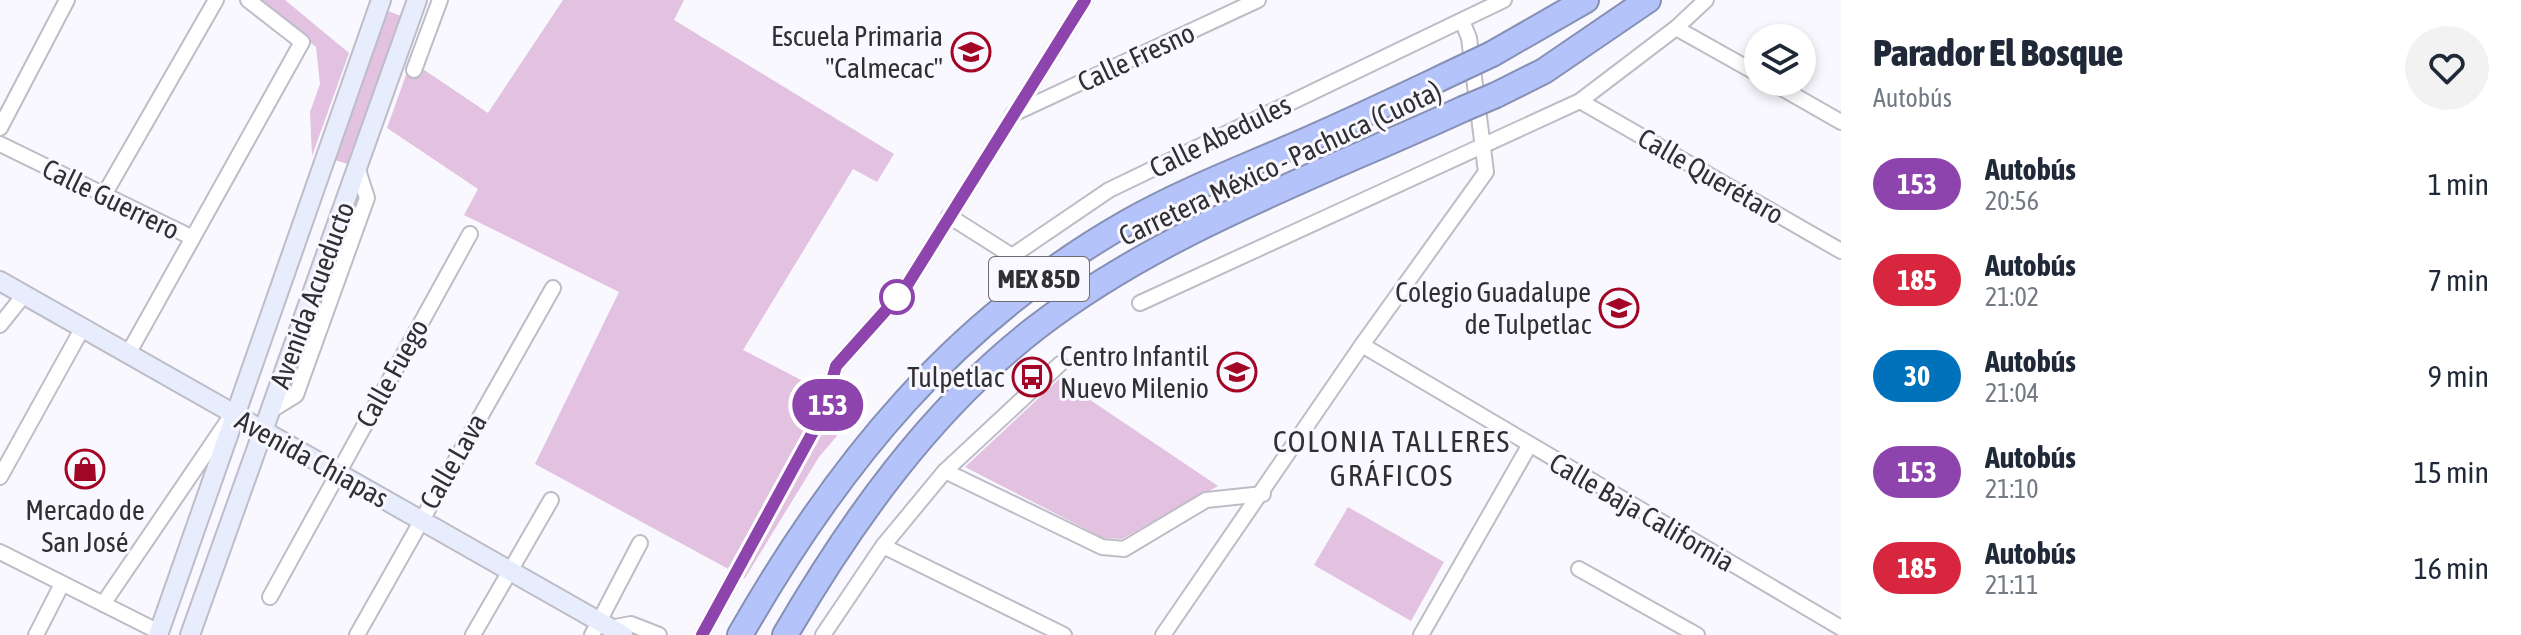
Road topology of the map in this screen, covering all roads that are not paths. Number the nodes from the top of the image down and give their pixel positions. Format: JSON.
{"nodes":[{"id":1,"x":67,"y":0,"type":"edge"},
{"id":2,"x":216,"y":0,"type":"edge"},
{"id":3,"x":248,"y":0,"type":"edge"},
{"id":4,"x":381,"y":0,"type":"edge"},
{"id":5,"x":440,"y":0,"type":"edge"},
{"id":6,"x":1085,"y":0,"type":"edge"},
{"id":7,"x":1258,"y":0,"type":"edge"},
{"id":8,"x":1504,"y":0,"type":"edge"},
{"id":9,"x":1586,"y":0,"type":"edge"},
{"id":10,"x":1648,"y":0,"type":"edge"},
{"id":11,"x":1706,"y":0,"type":"edge"},
{"id":12,"x":416,"y":3,"type":"edge"},
{"id":13,"x":1463,"y":23,"type":"junction"},
{"id":14,"x":1676,"y":28,"type":"junction"},
{"id":15,"x":1744,"y":66,"type":"edge"},
{"id":16,"x":414,"y":70,"type":"dead end"},
{"id":17,"x":1796,"y":96,"type":"edge"},
{"id":18,"x":1580,"y":101,"type":"junction"},
{"id":19,"x":1013,"y":114,"type":"junction"},
{"id":20,"x":1841,"y":122,"type":"edge"},
{"id":21,"x":0,"y":128,"type":"edge"},
{"id":22,"x":0,"y":144,"type":"edge"},
{"id":23,"x":1483,"y":147,"type":"junction"},
{"id":24,"x":104,"y":195,"type":"junction"},
{"id":25,"x":949,"y":216,"type":"junction"},
{"id":26,"x":470,"y":234,"type":"dead end"},
{"id":27,"x":191,"y":237,"type":"junction"},
{"id":28,"x":1841,"y":251,"type":"edge"},
{"id":29,"x":0,"y":281,"type":"edge"},
{"id":30,"x":553,"y":288,"type":"dead end"},
{"id":31,"x":24,"y":295,"type":"junction"},
{"id":32,"x":1140,"y":303,"type":"dead end"},
{"id":33,"x":0,"y":325,"type":"edge"},
{"id":34,"x":82,"y":329,"type":"junction"},
{"id":35,"x":1362,"y":345,"type":"junction"},
{"id":36,"x":128,"y":354,"type":"junction"},
{"id":37,"x":1060,"y":364,"type":"dead end"},
{"id":38,"x":233,"y":414,"type":"junction"},
{"id":39,"x":262,"y":431,"type":"junction"},
{"id":40,"x":1529,"y":446,"type":"junction"},
{"id":41,"x":337,"y":471,"type":"junction"},
{"id":42,"x":945,"y":471,"type":"junction"},
{"id":43,"x":0,"y":477,"type":"edge"},
{"id":44,"x":1263,"y":494,"type":"junction"},
{"id":45,"x":551,"y":500,"type":"dead end"},
{"id":46,"x":419,"y":520,"type":"junction"},
{"id":47,"x":640,"y":543,"type":"dead end"},
{"id":48,"x":883,"y":546,"type":"junction"},
{"id":49,"x":0,"y":552,"type":"edge"},
{"id":50,"x":1579,"y":569,"type":"dead end"},
{"id":51,"x":509,"y":572,"type":"junction"},
{"id":52,"x":62,"y":584,"type":"junction"},
{"id":53,"x":270,"y":597,"type":"dead end"},
{"id":54,"x":103,"y":604,"type":"junction"},
{"id":55,"x":1841,"y":628,"type":"edge"},
{"id":56,"x":606,"y":630,"type":"edge"},
{"id":57,"x":831,"y":633,"type":"edge"},
{"id":58,"x":1688,"y":633,"type":"edge"},
{"id":59,"x":158,"y":634,"type":"edge"},
{"id":60,"x":1166,"y":634,"type":"edge"},
{"id":61,"x":36,"y":635,"type":"edge"},
{"id":62,"x":190,"y":635,"type":"edge"},
{"id":63,"x":357,"y":635,"type":"edge"},
{"id":64,"x":473,"y":635,"type":"edge"},
{"id":65,"x":659,"y":635,"type":"edge"},
{"id":66,"x":702,"y":635,"type":"edge"},
{"id":67,"x":740,"y":635,"type":"edge"},
{"id":68,"x":785,"y":635,"type":"edge"},
{"id":69,"x":1064,"y":635,"type":"edge"},
{"id":70,"x":1421,"y":635,"type":"edge"}],
"edges":[{"from":1,"to":21,"type":"street"},
{"from":2,"to":24,"type":"street"},
{"from":3,"to":27,"type":"street"},
{"from":4,"to":38,"type":"street","name":"Avenida Acueducto"},
{"from":5,"to":16,"type":"street"},
{"from":6,"to":19,"type":"street"},
{"from":7,"to":19,"type":"street","name":"Calle Fresno"},
{"from":8,"to":13,"type":"street","name":"Calle Abedules"},
{"from":9,"to":67,"type":"highway","name":"Carretera México - Pachuca (Cuota)","number":"MEX 85D","bridge":true},
{"from":10,"to":68,"type":"highway","name":"Carretera México - Pachuca (Cuota)","number":"MEX 85D","bridge":true},
{"from":11,"to":14,"type":"street"},
{"from":12,"to":39,"type":"street","name":"Avenida Acueducto"},
{"from":13,"to":23,"type":"street"},
{"from":13,"to":25,"type":"street","name":"Calle Abedules"},
{"from":14,"to":15,"type":"street"},
{"from":14,"to":18,"type":"street"},
{"from":17,"to":20,"type":"street"},
{"from":18,"to":23,"type":"street"},
{"from":18,"to":28,"type":"street","name":"Calle Querétaro"},
{"from":19,"to":25,"type":"street"},
{"from":22,"to":24,"type":"street","name":"Calle Guerrero"},
{"from":23,"to":32,"type":"street"},
{"from":23,"to":35,"type":"street"},
{"from":24,"to":27,"type":"street","name":"Calle Guerrero"},
{"from":25,"to":66,"type":"street"},
{"from":26,"to":41,"type":"street","name":"Calle Fuego"},
{"from":27,"to":36,"type":"street","name":"Calle Guerrero"},
{"from":29,"to":31,"type":"street","name":"Avenida Chiapas"},
{"from":30,"to":46,"type":"street","name":"Calle Lava"},
{"from":31,"to":33,"type":"street"},
{"from":31,"to":34,"type":"street","name":"Avenida Chiapas"},
{"from":34,"to":36,"type":"street","name":"Avenida Chiapas"},
{"from":34,"to":43,"type":"street"},
{"from":35,"to":40,"type":"street","name":"Calle Baja California"},
{"from":35,"to":44,"type":"street"},
{"from":36,"to":38,"type":"street","name":"Avenida Chiapas"},
{"from":37,"to":42,"type":"street"},
{"from":38,"to":39,"type":"street","name":"Avenida Chiapas"},
{"from":38,"to":54,"type":"street"},
{"from":38,"to":59,"type":"street","name":"Avenida Acueducto"},
{"from":39,"to":41,"type":"street","name":"Avenida Chiapas"},
{"from":39,"to":62,"type":"street","name":"Avenida Acueducto"},
{"from":40,"to":55,"type":"street","name":"Calle Baja California"},
{"from":40,"to":70,"type":"street"},
{"from":41,"to":46,"type":"street","name":"Avenida Chiapas"},
{"from":41,"to":53,"type":"street","name":"Calle Fuego"},
{"from":42,"to":44,"type":"street"},
{"from":42,"to":48,"type":"street"},
{"from":44,"to":60,"type":"street"},
{"from":45,"to":51,"type":"street"},
{"from":46,"to":51,"type":"street","name":"Avenida Chiapas"},
{"from":46,"to":63,"type":"street","name":"Calle Lava"},
{"from":47,"to":56,"type":"street"},
{"from":48,"to":57,"type":"street"},
{"from":48,"to":69,"type":"street"},
{"from":49,"to":52,"type":"street"},
{"from":50,"to":58,"type":"street"},
{"from":51,"to":56,"type":"street","name":"Avenida Chiapas"},
{"from":51,"to":64,"type":"street"},
{"from":52,"to":54,"type":"street"},
{"from":52,"to":61,"type":"street"},
{"from":54,"to":59,"type":"street"},
{"from":56,"to":65,"type":"street"}]}
